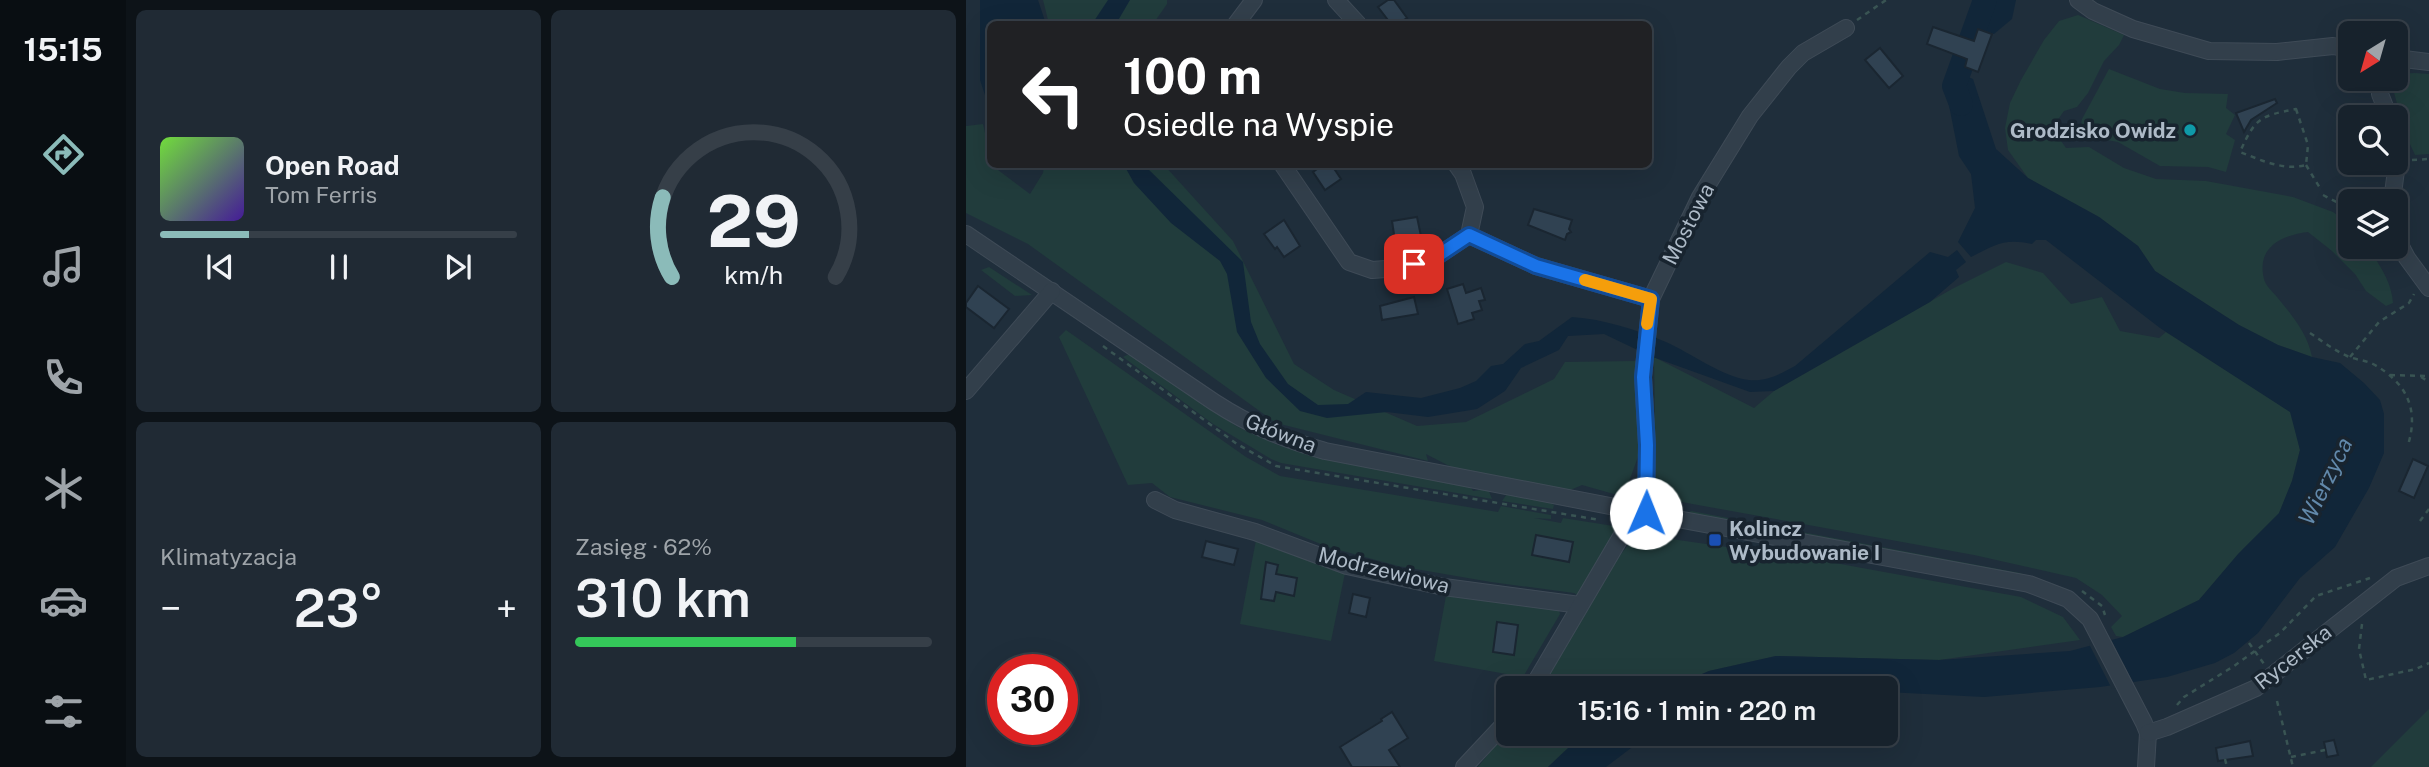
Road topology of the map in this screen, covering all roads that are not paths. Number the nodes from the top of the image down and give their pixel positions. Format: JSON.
{"nodes":[{"id":1,"x":1254,"y":0,"type":"edge"},
{"id":2,"x":1336,"y":0,"type":"edge"},
{"id":3,"x":2078,"y":0,"type":"edge"},
{"id":4,"x":1238,"y":21,"type":"edge"},
{"id":5,"x":1355,"y":21,"type":"edge"},
{"id":6,"x":1846,"y":28,"type":"road end"},
{"id":7,"x":2338,"y":47,"type":"edge"},
{"id":8,"x":2408,"y":59,"type":"edge"},
{"id":9,"x":2429,"y":62,"type":"edge"},
{"id":10,"x":1285,"y":168,"type":"edge"},
{"id":11,"x":1459,"y":168,"type":"edge"},
{"id":12,"x":966,"y":233,"type":"edge"},
{"id":13,"x":1469,"y":235,"type":"junction"},
{"id":14,"x":2408,"y":259,"type":"edge"},
{"id":15,"x":2425,"y":283,"type":"edge"},
{"id":16,"x":1052,"y":291,"type":"junction"},
{"id":17,"x":1651,"y":299,"type":"junction"},
{"id":18,"x":966,"y":391,"type":"edge"},
{"id":19,"x":1155,"y":500,"type":"dead end"},
{"id":20,"x":1641,"y":512,"type":"junction"},
{"id":21,"x":2429,"y":566,"type":"edge"},
{"id":22,"x":1580,"y":605,"type":"junction"},
{"id":23,"x":1539,"y":676,"type":"edge"},
{"id":24,"x":1496,"y":733,"type":"edge"},
{"id":25,"x":2148,"y":733,"type":"junction"},
{"id":26,"x":1464,"y":767,"type":"edge"},
{"id":27,"x":2146,"y":767,"type":"edge"}],
"edges":[{"from":1,"to":4,"type":"street"},
{"from":2,"to":5,"type":"street"},
{"from":3,"to":7,"type":"street"},
{"from":6,"to":17,"type":"street","name":"Mostowa"},
{"from":8,"to":9,"type":"street"},
{"from":10,"to":13,"type":"street"},
{"from":11,"to":13,"type":"street"},
{"from":12,"to":16,"type":"street","name":"Główna"},
{"from":13,"to":17,"type":"street"},
{"from":14,"to":15,"type":"street"},
{"from":16,"to":18,"type":"street"},
{"from":16,"to":20,"type":"street","name":"Główna"},
{"from":17,"to":20,"type":"street","name":"Mostowa"},
{"from":19,"to":22,"type":"street","name":"Modrzewiowa"},
{"from":20,"to":22,"type":"street"},
{"from":20,"to":25,"type":"street","name":"Główna"},
{"from":21,"to":25,"type":"street","name":"Rycerska"},
{"from":22,"to":23,"type":"street"},
{"from":24,"to":26,"type":"street"},
{"from":25,"to":27,"type":"street"}]}
